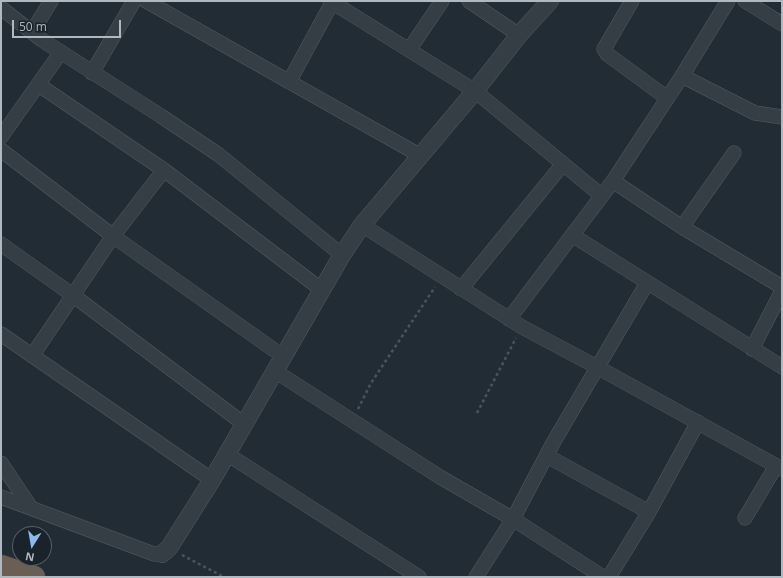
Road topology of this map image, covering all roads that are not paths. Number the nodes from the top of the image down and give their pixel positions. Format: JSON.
{"nodes":[{"id":1,"x":51,"y":1,"type":"edge"},
{"id":2,"x":134,"y":1,"type":"edge"},
{"id":3,"x":146,"y":1,"type":"edge"},
{"id":4,"x":332,"y":1,"type":"edge"},
{"id":5,"x":442,"y":1,"type":"edge"},
{"id":6,"x":469,"y":1,"type":"edge"},
{"id":7,"x":550,"y":1,"type":"edge"},
{"id":8,"x":632,"y":1,"type":"edge"},
{"id":9,"x":728,"y":1,"type":"edge"},
{"id":10,"x":745,"y":1,"type":"edge"},
{"id":11,"x":1,"y":8,"type":"edge"},
{"id":12,"x":782,"y":24,"type":"edge"},
{"id":13,"x":32,"y":32,"type":"junction"},
{"id":14,"x":519,"y":35,"type":"junction"},
{"id":15,"x":409,"y":50,"type":"junction"},
{"id":16,"x":61,"y":52,"type":"junction"},
{"id":17,"x":92,"y":73,"type":"junction"},
{"id":18,"x":682,"y":76,"type":"junction"},
{"id":19,"x":289,"y":82,"type":"junction"},
{"id":20,"x":39,"y":85,"type":"junction"},
{"id":21,"x":475,"y":91,"type":"junction"},
{"id":22,"x":667,"y":98,"type":"junction"},
{"id":23,"x":782,"y":117,"type":"edge"},
{"id":24,"x":1,"y":138,"type":"edge"},
{"id":25,"x":1,"y":150,"type":"edge"},
{"id":26,"x":734,"y":153,"type":"dead end"},
{"id":27,"x":421,"y":156,"type":"junction"},
{"id":28,"x":563,"y":164,"type":"junction"},
{"id":29,"x":164,"y":170,"type":"junction"},
{"id":30,"x":613,"y":181,"type":"junction"},
{"id":31,"x":602,"y":196,"type":"junction"},
{"id":32,"x":362,"y":224,"type":"junction"},
{"id":33,"x":682,"y":227,"type":"junction"},
{"id":34,"x":572,"y":235,"type":"junction"},
{"id":35,"x":113,"y":236,"type":"junction"},
{"id":36,"x":1,"y":244,"type":"edge"},
{"id":37,"x":342,"y":255,"type":"junction"},
{"id":38,"x":647,"y":283,"type":"junction"},
{"id":39,"x":782,"y":287,"type":"edge"},
{"id":40,"x":461,"y":289,"type":"junction"},
{"id":41,"x":322,"y":290,"type":"junction"},
{"id":42,"x":782,"y":291,"type":"edge"},
{"id":43,"x":74,"y":296,"type":"junction"},
{"id":44,"x":509,"y":319,"type":"junction"},
{"id":45,"x":1,"y":334,"type":"edge"},
{"id":46,"x":752,"y":349,"type":"junction"},
{"id":47,"x":32,"y":356,"type":"junction"},
{"id":48,"x":284,"y":356,"type":"junction"},
{"id":49,"x":598,"y":367,"type":"junction"},
{"id":50,"x":782,"y":367,"type":"edge"},
{"id":51,"x":275,"y":371,"type":"junction"},
{"id":52,"x":698,"y":422,"type":"junction"},
{"id":53,"x":244,"y":424,"type":"junction"},
{"id":54,"x":227,"y":454,"type":"junction"},
{"id":55,"x":547,"y":456,"type":"junction"},
{"id":56,"x":1,"y":463,"type":"edge"},
{"id":57,"x":779,"y":468,"type":"edge"},
{"id":58,"x":212,"y":480,"type":"junction"},
{"id":59,"x":1,"y":497,"type":"edge"},
{"id":60,"x":31,"y":508,"type":"junction"},
{"id":61,"x":649,"y":512,"type":"junction"},
{"id":62,"x":745,"y":518,"type":"dead end"},
{"id":63,"x":513,"y":520,"type":"junction"},
{"id":64,"x":166,"y":551,"type":"joint"},
{"id":65,"x":1,"y":566,"type":"edge"},
{"id":66,"x":601,"y":576,"type":"edge"},
{"id":67,"x":34,"y":577,"type":"edge"},
{"id":68,"x":419,"y":577,"type":"edge"},
{"id":69,"x":476,"y":577,"type":"edge"}],
"edges":[{"from":1,"to":13,"type":"street"},
{"from":2,"to":17,"type":"street"},
{"from":3,"to":19,"type":"street"},
{"from":4,"to":15,"type":"street"},
{"from":4,"to":19,"type":"street"},
{"from":5,"to":15,"type":"street"},
{"from":6,"to":14,"type":"street"},
{"from":7,"to":14,"type":"street"},
{"from":8,"to":22,"type":"street"},
{"from":9,"to":18,"type":"street"},
{"from":10,"to":12,"type":"street"},
{"from":11,"to":13,"type":"street"},
{"from":13,"to":16,"type":"street"},
{"from":14,"to":21,"type":"street"},
{"from":15,"to":21,"type":"street"},
{"from":16,"to":17,"type":"street"},
{"from":16,"to":20,"type":"street"},
{"from":17,"to":37,"type":"street"},
{"from":18,"to":22,"type":"street"},
{"from":18,"to":23,"type":"street"},
{"from":19,"to":27,"type":"street"},
{"from":20,"to":24,"type":"street"},
{"from":20,"to":29,"type":"street"},
{"from":21,"to":27,"type":"street"},
{"from":21,"to":28,"type":"street"},
{"from":22,"to":30,"type":"street"},
{"from":25,"to":35,"type":"street"},
{"from":26,"to":33,"type":"street"},
{"from":27,"to":32,"type":"street"},
{"from":28,"to":31,"type":"street"},
{"from":28,"to":40,"type":"street"},
{"from":29,"to":35,"type":"street"},
{"from":29,"to":41,"type":"street"},
{"from":30,"to":31,"type":"street"},
{"from":30,"to":33,"type":"street"},
{"from":31,"to":34,"type":"street"},
{"from":32,"to":37,"type":"street"},
{"from":32,"to":40,"type":"street"},
{"from":33,"to":39,"type":"street"},
{"from":34,"to":38,"type":"street"},
{"from":34,"to":44,"type":"street"},
{"from":35,"to":43,"type":"street"},
{"from":35,"to":48,"type":"street"},
{"from":36,"to":43,"type":"street"},
{"from":37,"to":41,"type":"street"},
{"from":38,"to":46,"type":"street"},
{"from":38,"to":49,"type":"street"},
{"from":40,"to":44,"type":"street"},
{"from":41,"to":48,"type":"street"},
{"from":42,"to":46,"type":"street"},
{"from":43,"to":47,"type":"street"},
{"from":43,"to":53,"type":"street"},
{"from":44,"to":49,"type":"street"},
{"from":45,"to":47,"type":"street"},
{"from":46,"to":50,"type":"street"},
{"from":47,"to":58,"type":"street"},
{"from":48,"to":51,"type":"street"},
{"from":49,"to":52,"type":"street"},
{"from":49,"to":55,"type":"street"},
{"from":51,"to":53,"type":"street"},
{"from":51,"to":63,"type":"street"},
{"from":52,"to":57,"type":"street"},
{"from":52,"to":61,"type":"street"},
{"from":53,"to":54,"type":"street"},
{"from":54,"to":58,"type":"street"},
{"from":54,"to":68,"type":"street"},
{"from":55,"to":61,"type":"street"},
{"from":55,"to":63,"type":"street"},
{"from":56,"to":60,"type":"street"},
{"from":57,"to":62,"type":"street"},
{"from":58,"to":64,"type":"street"},
{"from":59,"to":60,"type":"street"},
{"from":60,"to":64,"type":"street"},
{"from":61,"to":66,"type":"street"},
{"from":63,"to":66,"type":"street"},
{"from":63,"to":69,"type":"street"},
{"from":65,"to":67,"type":"highway"}]}
